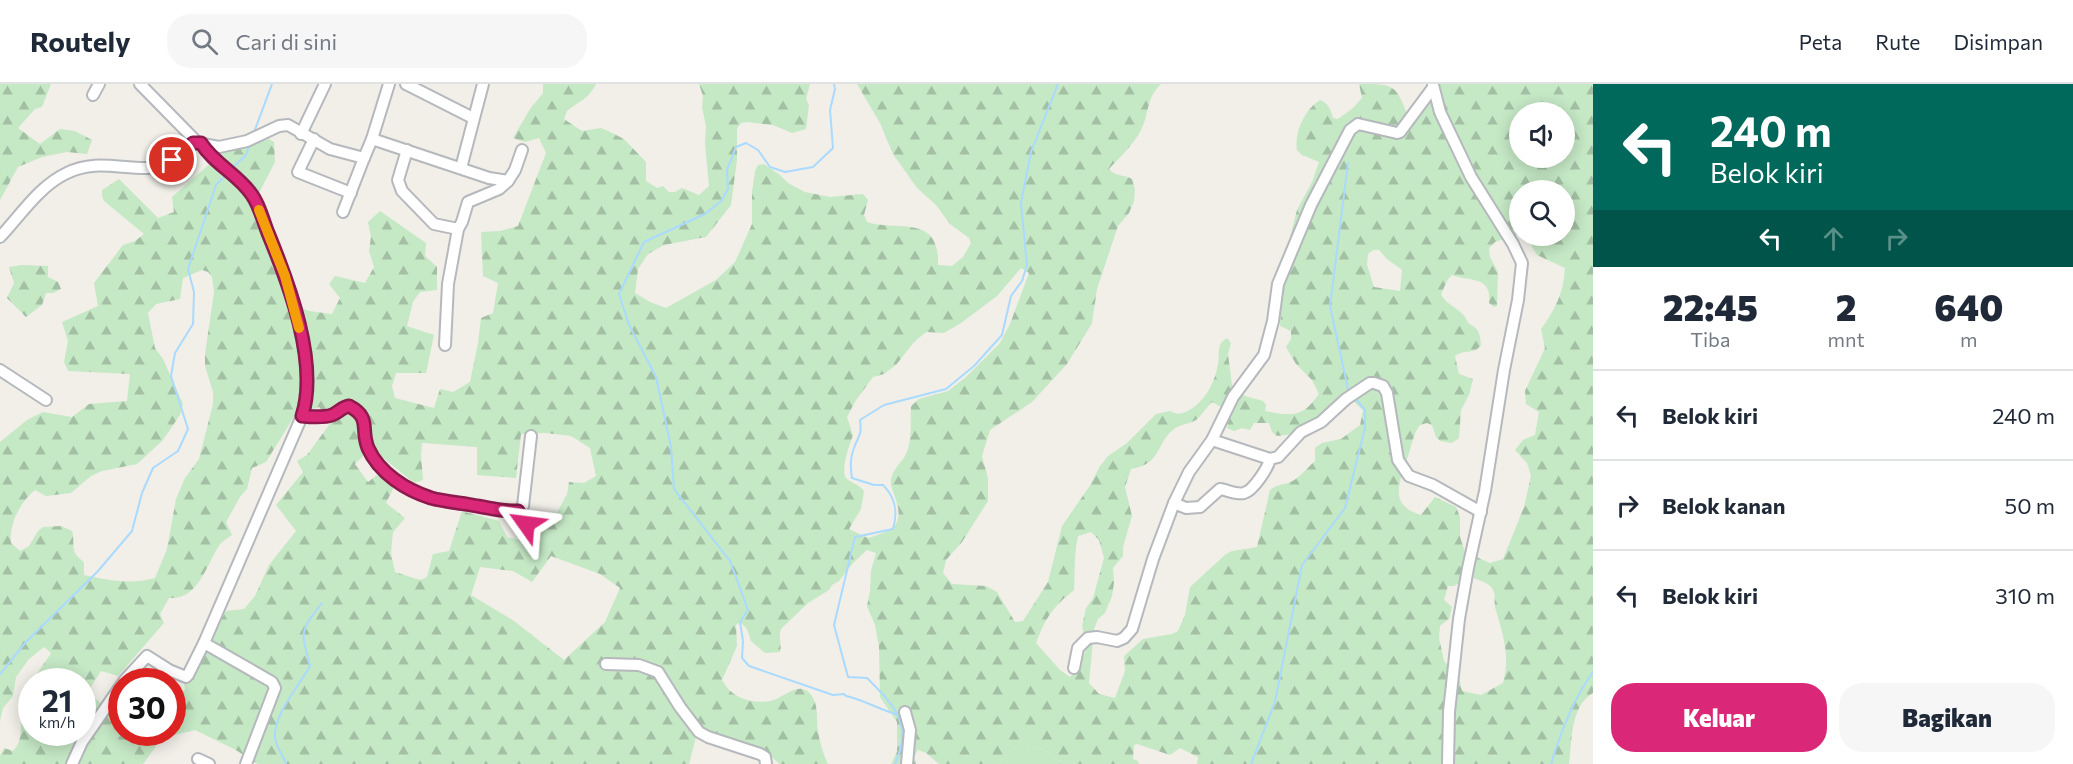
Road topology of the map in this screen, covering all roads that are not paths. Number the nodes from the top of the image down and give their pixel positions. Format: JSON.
{"nodes":[{"id":1,"x":99,"y":84,"type":"edge"},
{"id":2,"x":140,"y":84,"type":"edge"},
{"id":3,"x":325,"y":84,"type":"edge"},
{"id":4,"x":389,"y":84,"type":"edge"},
{"id":5,"x":406,"y":84,"type":"edge"},
{"id":6,"x":483,"y":84,"type":"edge"},
{"id":7,"x":1433,"y":86,"type":"edge"},
{"id":8,"x":93,"y":95,"type":"dead end"},
{"id":9,"x":473,"y":118,"type":"junction"},
{"id":10,"x":301,"y":134,"type":"junction"},
{"id":11,"x":314,"y":139,"type":"junction"},
{"id":12,"x":372,"y":139,"type":"junction"},
{"id":13,"x":197,"y":143,"type":"junction"},
{"id":14,"x":406,"y":150,"type":"junction"},
{"id":15,"x":522,"y":150,"type":"dead end"},
{"id":16,"x":363,"y":158,"type":"junction"},
{"id":17,"x":460,"y":168,"type":"junction"},
{"id":18,"x":508,"y":181,"type":"junction"},
{"id":19,"x":351,"y":194,"type":"junction"},
{"id":20,"x":343,"y":212,"type":"dead end"},
{"id":21,"x":458,"y":229,"type":"junction"},
{"id":22,"x":0,"y":237,"type":"edge"},
{"id":23,"x":445,"y":345,"type":"dead end"},
{"id":24,"x":0,"y":370,"type":"edge"},
{"id":25,"x":46,"y":400,"type":"dead end"},
{"id":26,"x":302,"y":416,"type":"junction"},
{"id":27,"x":531,"y":436,"type":"dead end"},
{"id":28,"x":1212,"y":440,"type":"junction"},
{"id":29,"x":1270,"y":459,"type":"junction"},
{"id":30,"x":1174,"y":503,"type":"junction"},
{"id":31,"x":518,"y":511,"type":"junction"},
{"id":32,"x":1481,"y":512,"type":"junction"},
{"id":33,"x":526,"y":524,"type":"dead end"},
{"id":34,"x":204,"y":643,"type":"junction"},
{"id":35,"x":606,"y":664,"type":"dead end"},
{"id":36,"x":136,"y":668,"type":"edge"},
{"id":37,"x":166,"y":668,"type":"edge"},
{"id":38,"x":1074,"y":668,"type":"dead end"},
{"id":39,"x":186,"y":677,"type":"edge"},
{"id":40,"x":108,"y":705,"type":"edge"},
{"id":41,"x":905,"y":712,"type":"dead end"},
{"id":42,"x":198,"y":759,"type":"dead end"},
{"id":43,"x":72,"y":764,"type":"edge"},
{"id":44,"x":209,"y":764,"type":"edge"},
{"id":45,"x":246,"y":764,"type":"edge"},
{"id":46,"x":766,"y":764,"type":"edge"},
{"id":47,"x":907,"y":764,"type":"edge"},
{"id":48,"x":1448,"y":764,"type":"edge"}],
"edges":[{"from":1,"to":8,"type":"street"},
{"from":2,"to":13,"type":"street"},
{"from":3,"to":10,"type":"street"},
{"from":4,"to":12,"type":"street"},
{"from":5,"to":9,"type":"street"},
{"from":6,"to":9,"type":"street"},
{"from":7,"to":28,"type":"street"},
{"from":7,"to":32,"type":"street"},
{"from":9,"to":17,"type":"street"},
{"from":10,"to":11,"type":"street"},
{"from":10,"to":13,"type":"street"},
{"from":11,"to":16,"type":"street"},
{"from":11,"to":19,"type":"street"},
{"from":12,"to":14,"type":"street"},
{"from":12,"to":16,"type":"street"},
{"from":13,"to":22,"type":"street"},
{"from":13,"to":26,"type":"street"},
{"from":14,"to":17,"type":"street"},
{"from":14,"to":21,"type":"street"},
{"from":15,"to":18,"type":"street"},
{"from":16,"to":19,"type":"street"},
{"from":17,"to":18,"type":"street"},
{"from":18,"to":21,"type":"street"},
{"from":19,"to":20,"type":"street"},
{"from":21,"to":23,"type":"street"},
{"from":24,"to":25,"type":"street"},
{"from":26,"to":31,"type":"street"},
{"from":26,"to":34,"type":"street"},
{"from":27,"to":31,"type":"street"},
{"from":28,"to":29,"type":"street"},
{"from":28,"to":30,"type":"street"},
{"from":29,"to":30,"type":"street"},
{"from":29,"to":32,"type":"street"},
{"from":30,"to":38,"type":"street"},
{"from":31,"to":33,"type":"street"},
{"from":32,"to":48,"type":"street"},
{"from":34,"to":39,"type":"street"},
{"from":34,"to":45,"type":"street"},
{"from":35,"to":46,"type":"street"},
{"from":36,"to":37,"type":"street"},
{"from":40,"to":43,"type":"street"},
{"from":41,"to":47,"type":"street"},
{"from":42,"to":44,"type":"street"}]}
